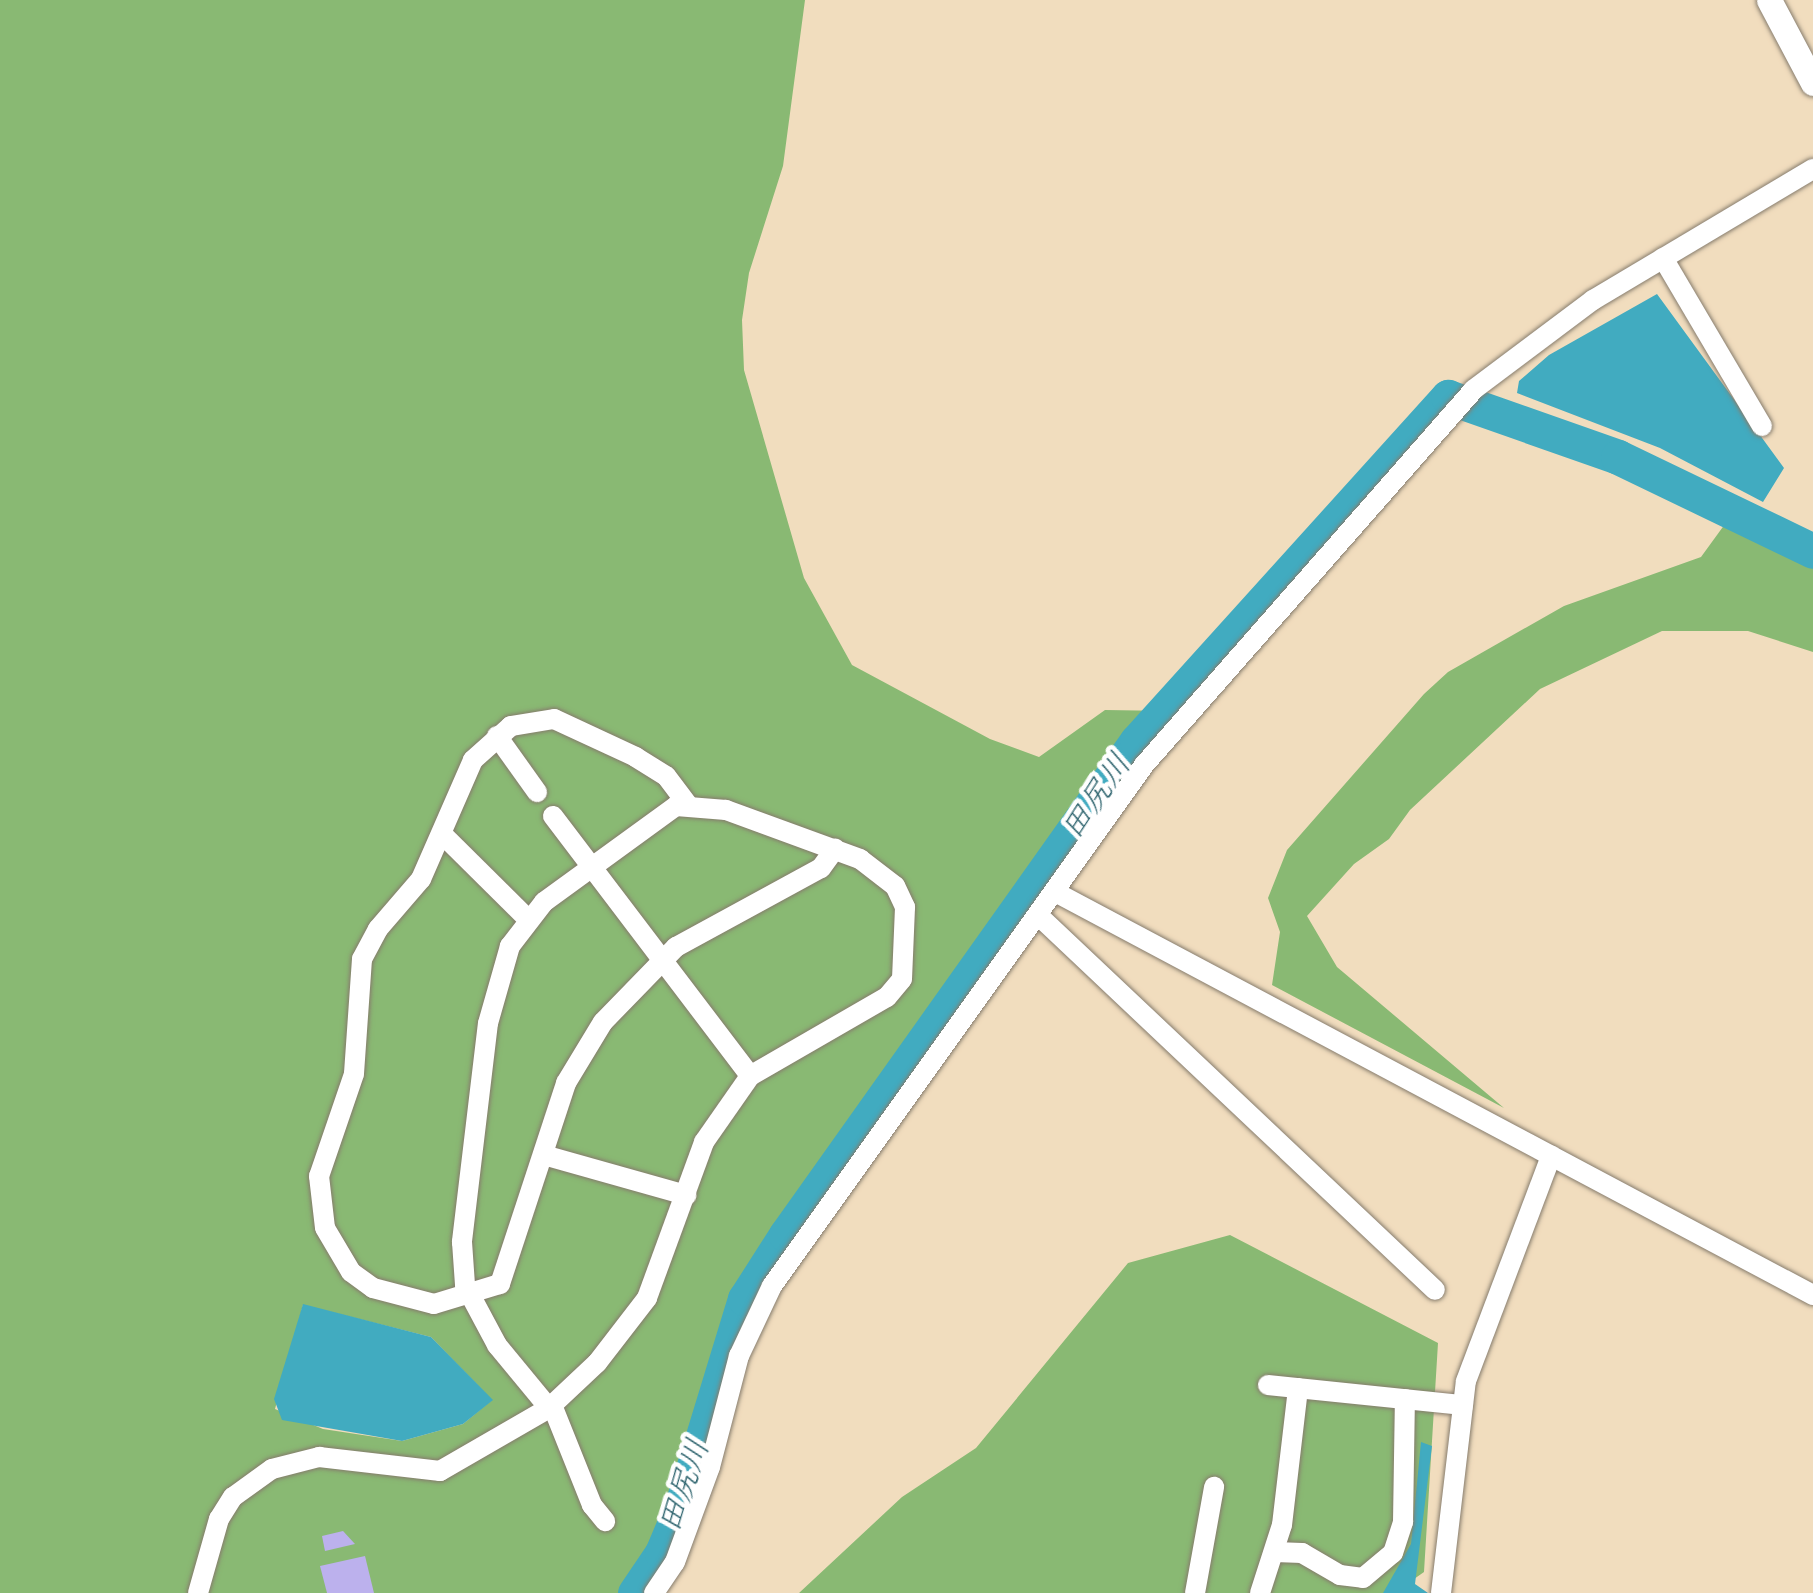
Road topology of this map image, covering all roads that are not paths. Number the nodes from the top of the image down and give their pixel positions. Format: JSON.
{"nodes":[{"id":1,"x":1770,"y":0,"type":"edge"},
{"id":2,"x":1813,"y":83,"type":"edge"},
{"id":3,"x":1813,"y":169,"type":"edge"},
{"id":4,"x":1663,"y":258,"type":"junction"},
{"id":5,"x":1762,"y":426,"type":"dead end"},
{"id":6,"x":497,"y":736,"type":"junction"},
{"id":7,"x":537,"y":792,"type":"dead end"},
{"id":8,"x":688,"y":804,"type":"junction"},
{"id":9,"x":553,"y":816,"type":"dead end"},
{"id":10,"x":444,"y":835,"type":"junction"},
{"id":11,"x":835,"y":850,"type":"junction"},
{"id":12,"x":590,"y":867,"type":"junction"},
{"id":13,"x":1057,"y":893,"type":"junction"},
{"id":14,"x":1040,"y":917,"type":"junction"},
{"id":15,"x":527,"y":918,"type":"junction"},
{"id":16,"x":660,"y":958,"type":"junction"},
{"id":17,"x":750,"y":1076,"type":"junction"},
{"id":18,"x":544,"y":1156,"type":"junction"},
{"id":19,"x":1551,"y":1156,"type":"junction"},
{"id":20,"x":686,"y":1195,"type":"junction"},
{"id":21,"x":1435,"y":1290,"type":"dead end"},
{"id":22,"x":1813,"y":1295,"type":"edge"},
{"id":23,"x":469,"y":1298,"type":"junction"},
{"id":24,"x":1268,"y":1385,"type":"dead end"},
{"id":25,"x":1298,"y":1388,"type":"junction"},
{"id":26,"x":1405,"y":1399,"type":"junction"},
{"id":27,"x":1463,"y":1405,"type":"junction"},
{"id":28,"x":551,"y":1407,"type":"junction"},
{"id":29,"x":1214,"y":1487,"type":"dead end"},
{"id":30,"x":605,"y":1522,"type":"dead end"},
{"id":31,"x":1276,"y":1552,"type":"junction"},
{"id":32,"x":198,"y":1593,"type":"edge"},
{"id":33,"x":654,"y":1593,"type":"edge"},
{"id":34,"x":1196,"y":1593,"type":"edge"},
{"id":35,"x":1260,"y":1593,"type":"edge"},
{"id":36,"x":1442,"y":1593,"type":"edge"}],
"edges":[{"from":1,"to":2,"type":"main road"},
{"from":3,"to":4,"type":"street"},
{"from":4,"to":5,"type":"street"},
{"from":4,"to":13,"type":"street"},
{"from":6,"to":7,"type":"street"},
{"from":6,"to":8,"type":"street"},
{"from":6,"to":10,"type":"street"},
{"from":8,"to":11,"type":"street"},
{"from":8,"to":12,"type":"street"},
{"from":9,"to":12,"type":"street"},
{"from":10,"to":15,"type":"street"},
{"from":10,"to":23,"type":"street"},
{"from":11,"to":16,"type":"street"},
{"from":11,"to":17,"type":"street"},
{"from":12,"to":15,"type":"street"},
{"from":12,"to":16,"type":"street"},
{"from":13,"to":14,"type":"street"},
{"from":13,"to":19,"type":"street"},
{"from":14,"to":21,"type":"street"},
{"from":14,"to":33,"type":"street"},
{"from":15,"to":23,"type":"street"},
{"from":16,"to":17,"type":"street"},
{"from":16,"to":18,"type":"street"},
{"from":17,"to":20,"type":"street"},
{"from":18,"to":20,"type":"street"},
{"from":18,"to":23,"type":"street"},
{"from":19,"to":22,"type":"street"},
{"from":19,"to":27,"type":"street"},
{"from":20,"to":28,"type":"street"},
{"from":23,"to":28,"type":"street"},
{"from":24,"to":25,"type":"street"},
{"from":25,"to":26,"type":"street"},
{"from":25,"to":31,"type":"street"},
{"from":26,"to":27,"type":"street"},
{"from":26,"to":31,"type":"street"},
{"from":27,"to":36,"type":"street"},
{"from":28,"to":30,"type":"street"},
{"from":28,"to":32,"type":"street"},
{"from":29,"to":34,"type":"street"},
{"from":31,"to":35,"type":"street"}]}
